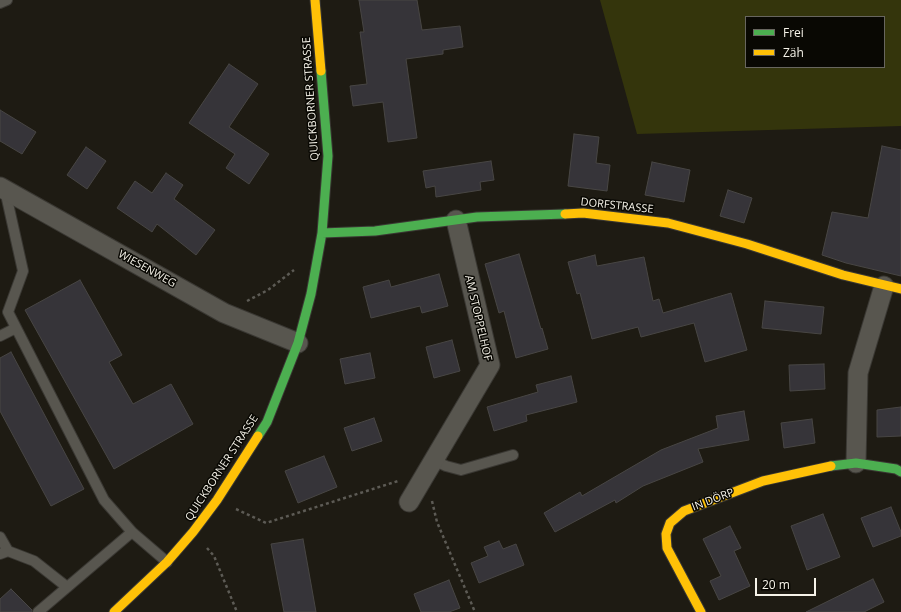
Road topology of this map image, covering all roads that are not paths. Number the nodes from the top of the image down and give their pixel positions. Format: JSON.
{"nodes":[{"id":1,"x":6,"y":0,"type":"edge"},
{"id":2,"x":315,"y":0,"type":"edge"},
{"id":3,"x":0,"y":3,"type":"edge"},
{"id":4,"x":2,"y":188,"type":"edge"},
{"id":5,"x":456,"y":220,"type":"junction"},
{"id":6,"x":322,"y":233,"type":"junction"},
{"id":7,"x":893,"y":287,"type":"edge"},
{"id":8,"x":16,"y":328,"type":"junction"},
{"id":9,"x":0,"y":336,"type":"edge"},
{"id":10,"x":298,"y":343,"type":"junction"},
{"id":11,"x":513,"y":455,"type":"dead end"},
{"id":12,"x":856,"y":462,"type":"junction"},
{"id":13,"x":429,"y":466,"type":"junction"},
{"id":14,"x":901,"y":472,"type":"edge"},
{"id":15,"x":408,"y":502,"type":"dead end"},
{"id":16,"x":132,"y":532,"type":"junction"},
{"id":17,"x":0,"y":537,"type":"edge"},
{"id":18,"x":4,"y":552,"type":"edge"},
{"id":19,"x":167,"y":562,"type":"junction"},
{"id":20,"x":67,"y":587,"type":"junction"},
{"id":21,"x":38,"y":612,"type":"edge"},
{"id":22,"x":114,"y":612,"type":"edge"},
{"id":23,"x":701,"y":612,"type":"edge"}],
"edges":[{"from":1,"to":3,"type":"lane"},
{"from":2,"to":6,"type":"street","name":"QUICKBORNER STRASSE"},
{"from":4,"to":8,"type":"lane"},
{"from":4,"to":10,"type":"street","name":"WIESENWEG"},
{"from":5,"to":6,"type":"street","name":"DORFSTRASSE"},
{"from":5,"to":7,"type":"street","name":"DORFSTRASSE"},
{"from":5,"to":13,"type":"street","name":"AM STOPPELHOF"},
{"from":6,"to":10,"type":"street","name":"QUICKBORNER STRASSE"},
{"from":7,"to":12,"type":"street"},
{"from":8,"to":9,"type":"lane"},
{"from":8,"to":16,"type":"lane"},
{"from":10,"to":19,"type":"street","name":"QUICKBORNER STRASSE"},
{"from":11,"to":13,"type":"lane"},
{"from":12,"to":14,"type":"street","name":"IN DÖRP"},
{"from":12,"to":23,"type":"street","name":"IN DÖRP"},
{"from":13,"to":15,"type":"street","name":"AM STOPPELHOF"},
{"from":16,"to":19,"type":"lane"},
{"from":16,"to":20,"type":"lane"},
{"from":17,"to":18,"type":"lane"},
{"from":18,"to":20,"type":"lane"},
{"from":19,"to":22,"type":"street","name":"QUICKBORNER STRASSE"},
{"from":20,"to":21,"type":"lane"}]}
